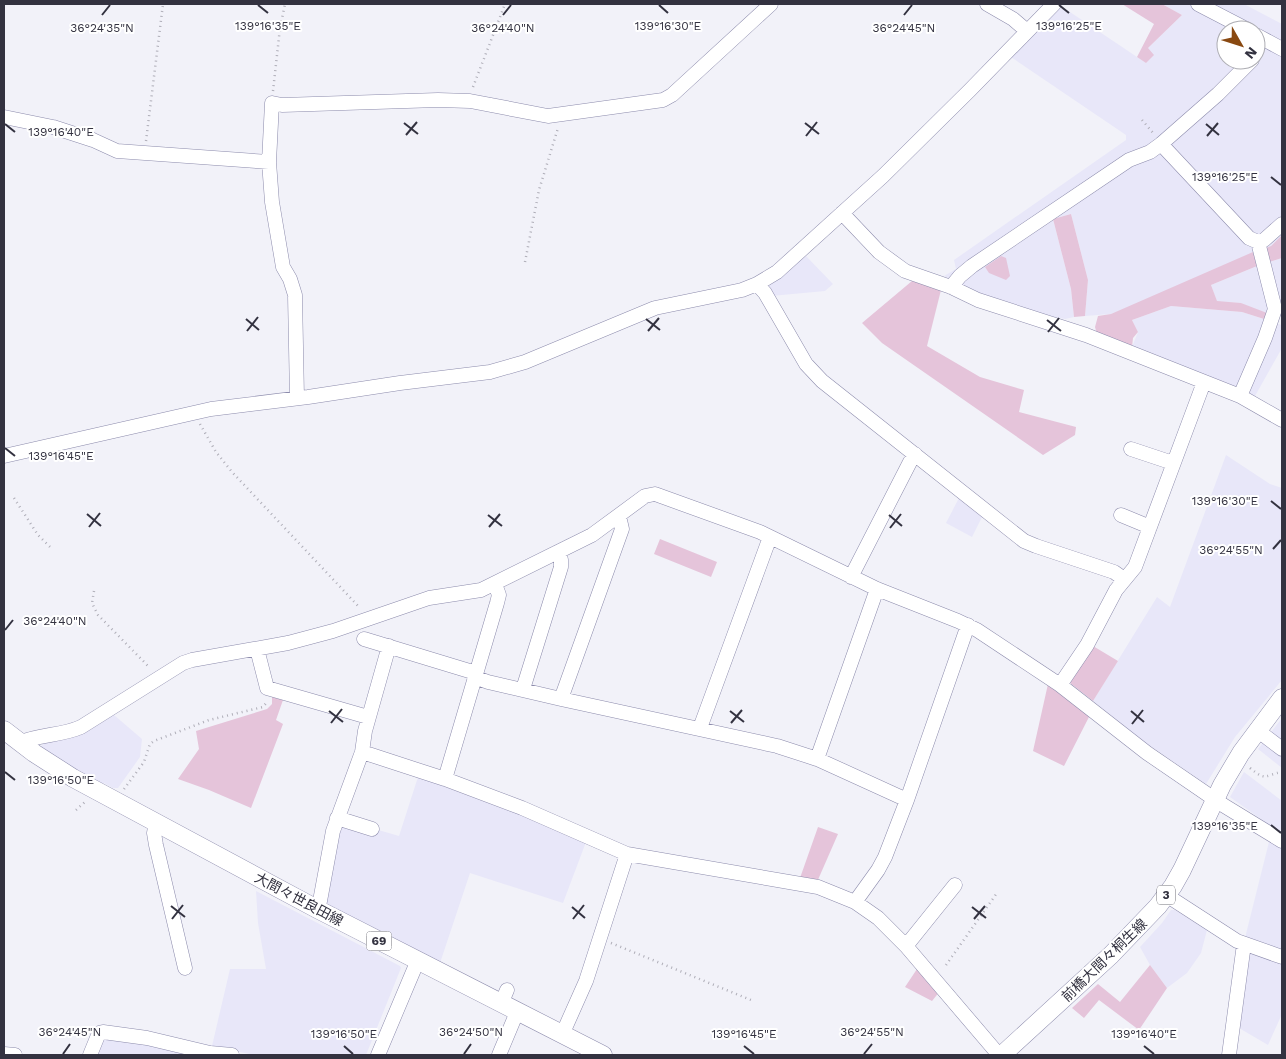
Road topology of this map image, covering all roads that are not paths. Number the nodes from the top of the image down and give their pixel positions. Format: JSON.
{"nodes":[{"id":1,"x":771,"y":4,"type":"edge"},
{"id":2,"x":987,"y":4,"type":"edge"},
{"id":3,"x":1054,"y":4,"type":"edge"},
{"id":4,"x":1198,"y":4,"type":"edge"},
{"id":5,"x":1229,"y":20,"type":"edge"},
{"id":6,"x":1028,"y":31,"type":"junction"},
{"id":7,"x":1268,"y":42,"type":"joint"},
{"id":8,"x":1266,"y":44,"type":"edge"},
{"id":9,"x":1282,"y":49,"type":"edge"},
{"id":10,"x":1242,"y":70,"type":"edge"},
{"id":11,"x":4,"y":117,"type":"edge"},
{"id":12,"x":1161,"y":144,"type":"junction"},
{"id":13,"x":269,"y":162,"type":"junction"},
{"id":14,"x":842,"y":214,"type":"junction"},
{"id":15,"x":1282,"y":224,"type":"edge"},
{"id":16,"x":1258,"y":242,"type":"junction"},
{"id":17,"x":757,"y":284,"type":"junction"},
{"id":18,"x":951,"y":287,"type":"junction"},
{"id":19,"x":1204,"y":382,"type":"junction"},
{"id":20,"x":1240,"y":396,"type":"junction"},
{"id":21,"x":297,"y":398,"type":"junction"},
{"id":22,"x":1282,"y":420,"type":"edge"},
{"id":23,"x":1131,"y":449,"type":"dead end"},
{"id":24,"x":915,"y":454,"type":"junction"},
{"id":25,"x":4,"y":456,"type":"edge"},
{"id":26,"x":1173,"y":463,"type":"junction"},
{"id":27,"x":1121,"y":515,"type":"dead end"},
{"id":28,"x":619,"y":516,"type":"junction"},
{"id":29,"x":1150,"y":527,"type":"junction"},
{"id":30,"x":770,"y":537,"type":"junction"},
{"id":31,"x":559,"y":552,"type":"junction"},
{"id":32,"x":851,"y":577,"type":"junction"},
{"id":33,"x":1124,"y":579,"type":"junction"},
{"id":34,"x":495,"y":584,"type":"junction"},
{"id":35,"x":877,"y":589,"type":"junction"},
{"id":36,"x":968,"y":625,"type":"junction"},
{"id":37,"x":364,"y":639,"type":"dead end"},
{"id":38,"x":388,"y":646,"type":"junction"},
{"id":39,"x":257,"y":649,"type":"junction"},
{"id":40,"x":475,"y":675,"type":"junction"},
{"id":41,"x":1060,"y":686,"type":"junction"},
{"id":42,"x":523,"y":690,"type":"junction"},
{"id":43,"x":1282,"y":698,"type":"edge"},
{"id":44,"x":561,"y":699,"type":"junction"},
{"id":45,"x":368,"y":717,"type":"junction"},
{"id":46,"x":700,"y":728,"type":"junction"},
{"id":47,"x":4,"y":730,"type":"edge"},
{"id":48,"x":1257,"y":730,"type":"junction"},
{"id":49,"x":19,"y":743,"type":"junction"},
{"id":50,"x":1282,"y":749,"type":"edge"},
{"id":51,"x":362,"y":752,"type":"junction"},
{"id":52,"x":817,"y":759,"type":"junction"},
{"id":53,"x":444,"y":779,"type":"junction"},
{"id":54,"x":907,"y":800,"type":"junction"},
{"id":55,"x":1215,"y":800,"type":"junction"},
{"id":56,"x":337,"y":818,"type":"junction"},
{"id":57,"x":156,"y":822,"type":"junction"},
{"id":58,"x":372,"y":829,"type":"dead end"},
{"id":59,"x":1282,"y":841,"type":"edge"},
{"id":60,"x":627,"y":854,"type":"junction"},
{"id":61,"x":955,"y":885,"type":"dead end"},
{"id":62,"x":1166,"y":895,"type":"junction"},
{"id":63,"x":854,"y":902,"type":"junction"},
{"id":64,"x":317,"y":909,"type":"junction"},
{"id":65,"x":1244,"y":944,"type":"junction"},
{"id":66,"x":906,"y":946,"type":"junction"},
{"id":67,"x":1282,"y":957,"type":"edge"},
{"id":68,"x":418,"y":960,"type":"junction"},
{"id":69,"x":185,"y":968,"type":"dead end"},
{"id":70,"x":517,"y":1012,"type":"junction"},
{"id":71,"x":562,"y":1035,"type":"junction"},
{"id":72,"x":4,"y":1054,"type":"edge"},
{"id":73,"x":15,"y":1055,"type":"edge"},
{"id":74,"x":90,"y":1055,"type":"edge"},
{"id":75,"x":232,"y":1055,"type":"edge"},
{"id":76,"x":378,"y":1055,"type":"edge"},
{"id":77,"x":499,"y":1055,"type":"edge"},
{"id":78,"x":602,"y":1055,"type":"edge"},
{"id":79,"x":1001,"y":1055,"type":"edge"},
{"id":80,"x":1229,"y":1055,"type":"edge"}],
"edges":[{"from":1,"to":13,"type":"street"},
{"from":2,"to":6,"type":"street"},
{"from":3,"to":6,"type":"street"},
{"from":4,"to":5,"type":"street"},
{"from":6,"to":14,"type":"street"},
{"from":7,"to":8,"type":"street"},
{"from":7,"to":9,"type":"street"},
{"from":10,"to":12,"type":"street"},
{"from":11,"to":13,"type":"street"},
{"from":12,"to":16,"type":"street"},
{"from":12,"to":18,"type":"street"},
{"from":13,"to":21,"type":"street"},
{"from":14,"to":17,"type":"street"},
{"from":14,"to":18,"type":"street"},
{"from":15,"to":16,"type":"street"},
{"from":16,"to":20,"type":"street"},
{"from":17,"to":21,"type":"street"},
{"from":17,"to":24,"type":"street"},
{"from":18,"to":19,"type":"street"},
{"from":19,"to":20,"type":"street"},
{"from":19,"to":26,"type":"street"},
{"from":20,"to":22,"type":"street"},
{"from":21,"to":25,"type":"street"},
{"from":23,"to":26,"type":"street"},
{"from":24,"to":32,"type":"street"},
{"from":24,"to":33,"type":"street"},
{"from":26,"to":29,"type":"street"},
{"from":27,"to":29,"type":"street"},
{"from":28,"to":30,"type":"street"},
{"from":28,"to":31,"type":"street"},
{"from":28,"to":44,"type":"street"},
{"from":29,"to":33,"type":"street"},
{"from":30,"to":32,"type":"street"},
{"from":30,"to":46,"type":"street"},
{"from":31,"to":34,"type":"street"},
{"from":31,"to":42,"type":"street"},
{"from":32,"to":35,"type":"street"},
{"from":33,"to":41,"type":"street"},
{"from":34,"to":39,"type":"street"},
{"from":34,"to":40,"type":"street"},
{"from":35,"to":36,"type":"street"},
{"from":35,"to":52,"type":"street"},
{"from":36,"to":41,"type":"street"},
{"from":36,"to":54,"type":"street"},
{"from":37,"to":38,"type":"street"},
{"from":38,"to":40,"type":"street"},
{"from":38,"to":45,"type":"street"},
{"from":39,"to":45,"type":"street"},
{"from":39,"to":49,"type":"street"},
{"from":40,"to":42,"type":"street"},
{"from":40,"to":53,"type":"street"},
{"from":41,"to":55,"type":"street"},
{"from":42,"to":44,"type":"street"},
{"from":43,"to":48,"type":"main road","name":"前橋大間々桐生線","number":"3"},
{"from":44,"to":46,"type":"street"},
{"from":45,"to":51,"type":"street"},
{"from":46,"to":52,"type":"street"},
{"from":47,"to":49,"type":"main road","name":"大間々世良田線","number":"69"},
{"from":48,"to":50,"type":"street"},
{"from":48,"to":55,"type":"main road","name":"前橋大間々桐生線","number":"3"},
{"from":49,"to":57,"type":"main road","name":"大間々世良田線","number":"69"},
{"from":51,"to":53,"type":"street"},
{"from":51,"to":56,"type":"street"},
{"from":52,"to":54,"type":"street"},
{"from":53,"to":60,"type":"street"},
{"from":54,"to":63,"type":"street"},
{"from":55,"to":59,"type":"street"},
{"from":55,"to":62,"type":"main road","name":"前橋大間々桐生線","number":"3"},
{"from":56,"to":58,"type":"street"},
{"from":56,"to":64,"type":"street"},
{"from":57,"to":64,"type":"main road","name":"大間々世良田線","number":"69"},
{"from":57,"to":69,"type":"street"},
{"from":60,"to":63,"type":"street"},
{"from":60,"to":71,"type":"street"},
{"from":61,"to":66,"type":"street"},
{"from":62,"to":65,"type":"street"},
{"from":62,"to":79,"type":"main road","name":"前橋大間々桐生線","number":"3"},
{"from":63,"to":66,"type":"street"},
{"from":64,"to":68,"type":"main road","name":"大間々世良田線","number":"69"},
{"from":65,"to":67,"type":"street"},
{"from":65,"to":80,"type":"street"},
{"from":66,"to":79,"type":"street"},
{"from":68,"to":70,"type":"main road","name":"大間々世良田線","number":"69"},
{"from":68,"to":76,"type":"street"},
{"from":70,"to":71,"type":"main road","name":"大間々世良田線","number":"69"},
{"from":70,"to":77,"type":"street"},
{"from":71,"to":78,"type":"main road","name":"大間々世良田線","number":"69"},
{"from":72,"to":73,"type":"street"},
{"from":74,"to":75,"type":"street"}]}
